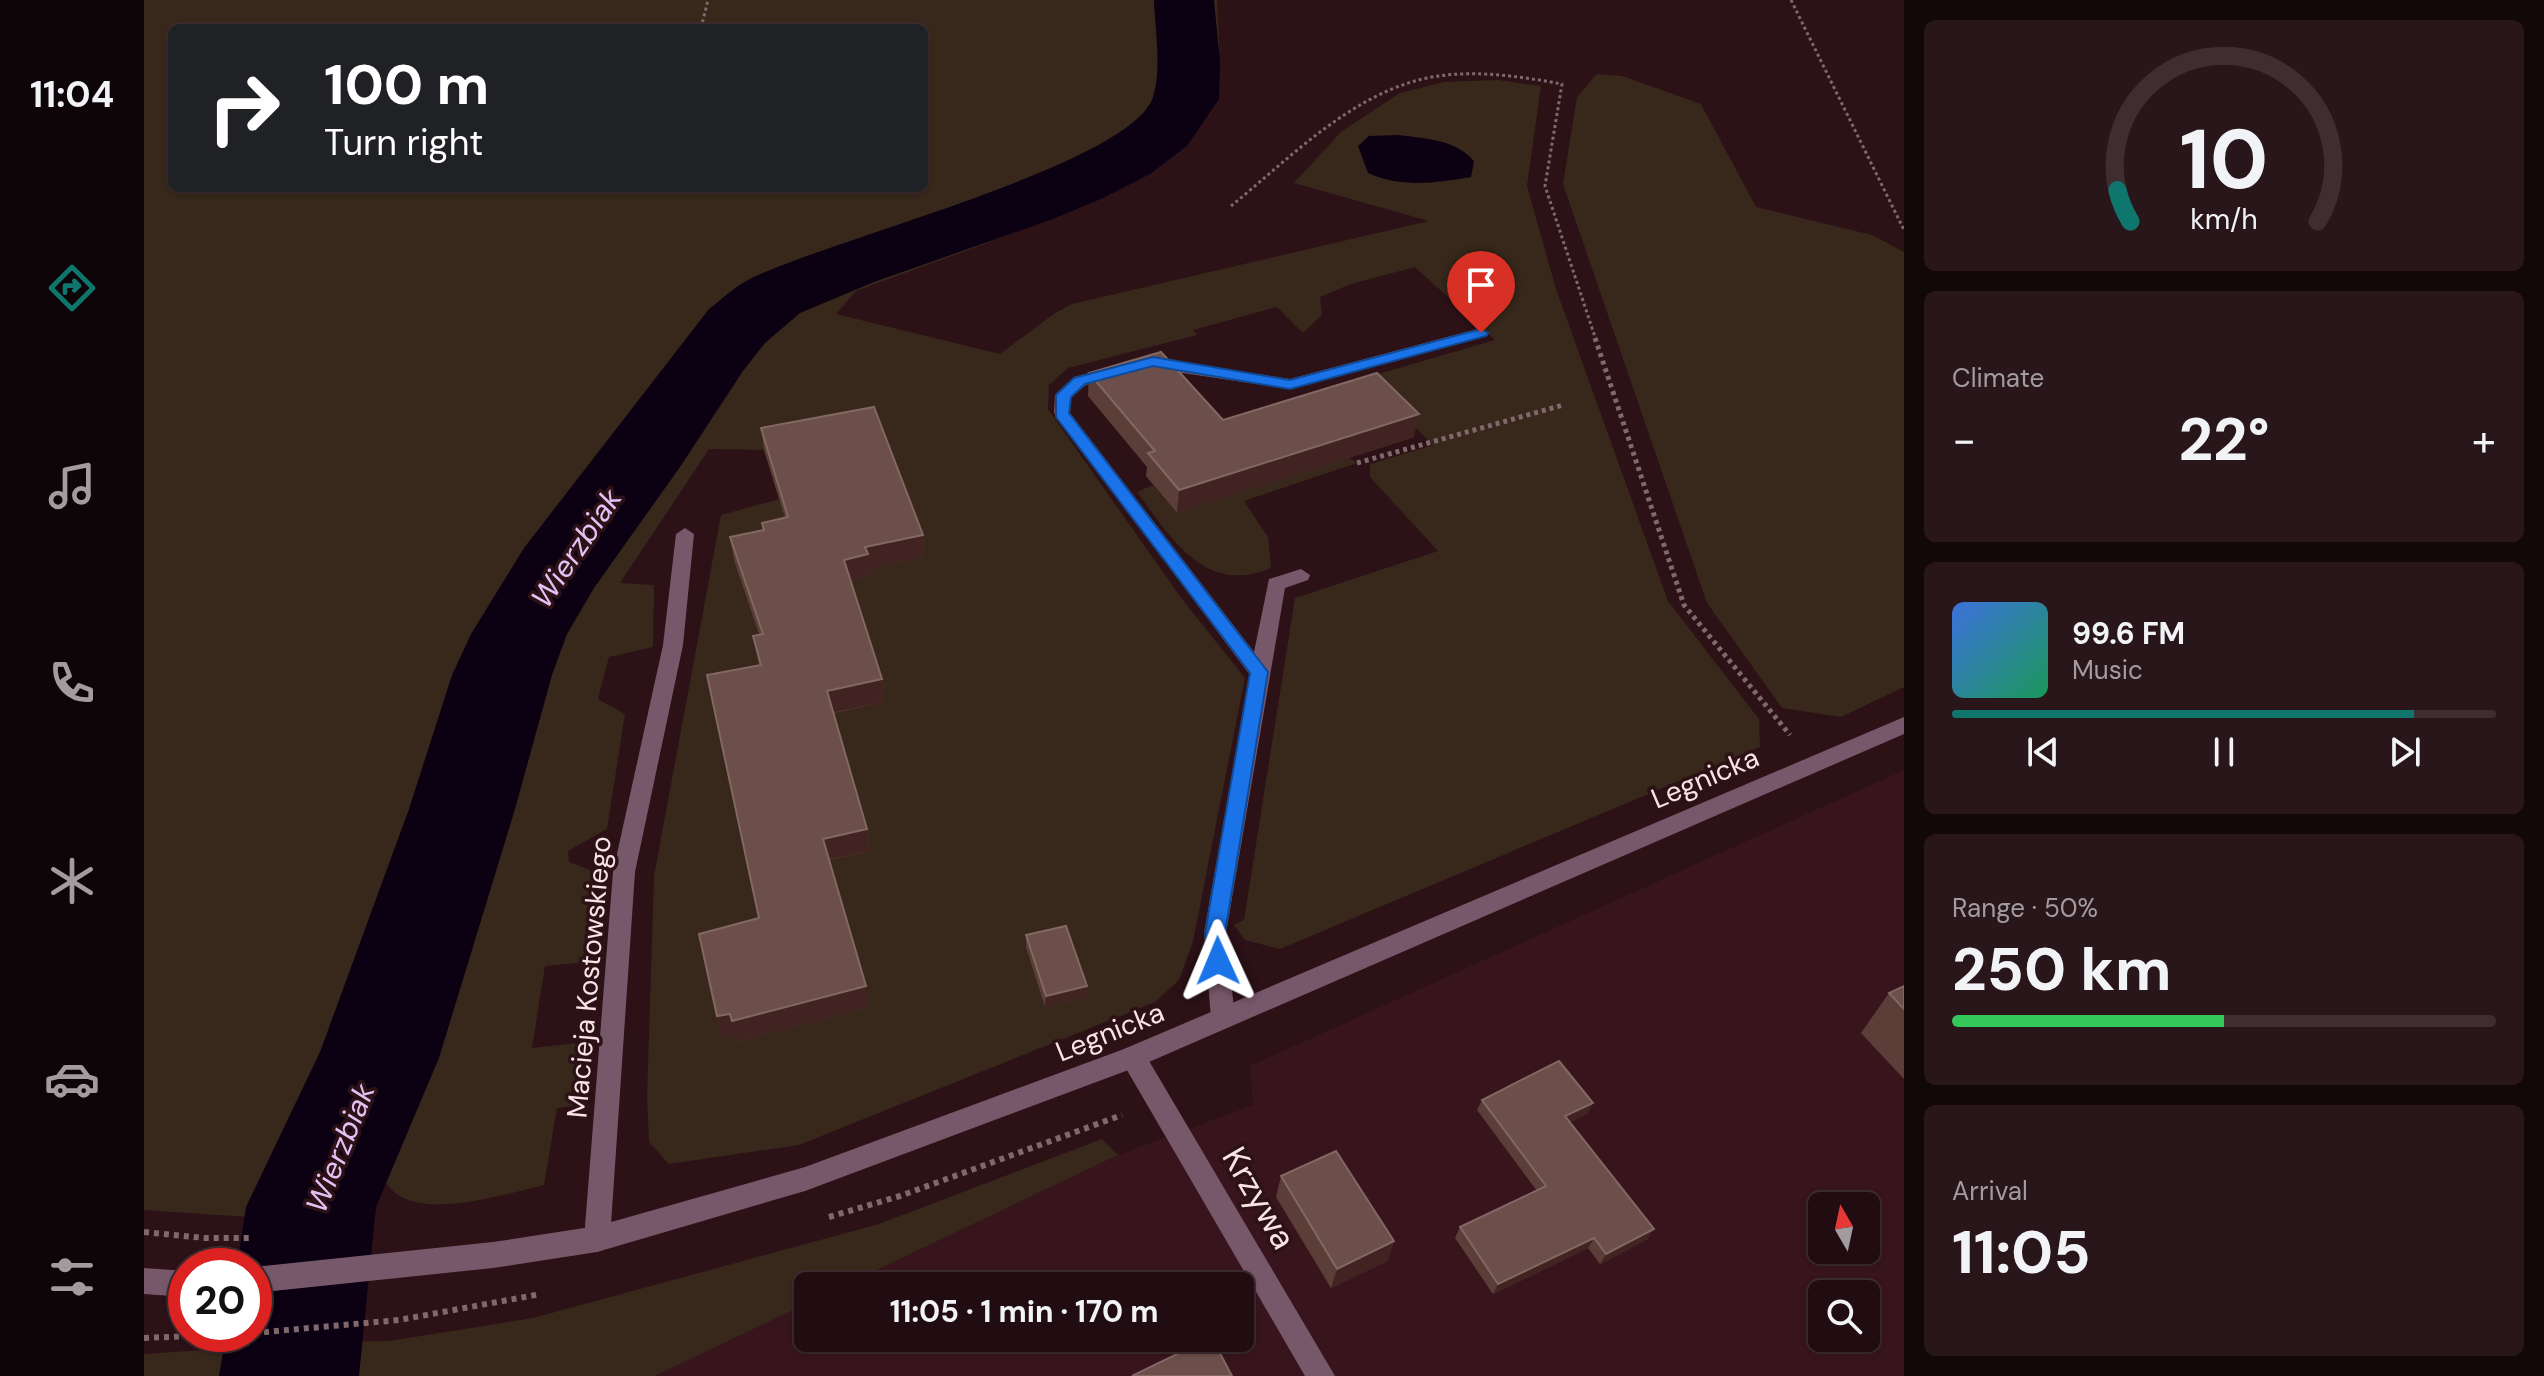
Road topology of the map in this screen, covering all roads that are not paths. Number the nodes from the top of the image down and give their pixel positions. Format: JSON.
{"nodes":[{"id":1,"x":1481,"y":333,"type":"dead end"},
{"id":2,"x":685,"y":534,"type":"dead end"},
{"id":3,"x":1301,"y":575,"type":"dead end"},
{"id":4,"x":1259,"y":672,"type":"junction"},
{"id":5,"x":1904,"y":725,"type":"edge"},
{"id":6,"x":1223,"y":1018,"type":"junction"},
{"id":7,"x":1133,"y":1057,"type":"junction"},
{"id":8,"x":597,"y":1239,"type":"junction"},
{"id":9,"x":272,"y":1278,"type":"edge"},
{"id":10,"x":144,"y":1281,"type":"edge"},
{"id":11,"x":168,"y":1283,"type":"edge"},
{"id":12,"x":1321,"y":1376,"type":"edge"}],
"edges":[{"from":1,"to":4,"type":"street"},
{"from":2,"to":8,"type":"street","name":"Macieja Kostowskiego"},
{"from":3,"to":4,"type":"street"},
{"from":4,"to":6,"type":"street"},
{"from":5,"to":6,"type":"street","name":"Legnicka"},
{"from":6,"to":7,"type":"street","name":"Legnicka"},
{"from":7,"to":8,"type":"street","name":"Legnicka"},
{"from":7,"to":12,"type":"street","name":"Krzywa"},
{"from":8,"to":9,"type":"street","name":"Legnicka"},
{"from":10,"to":11,"type":"street"}]}
